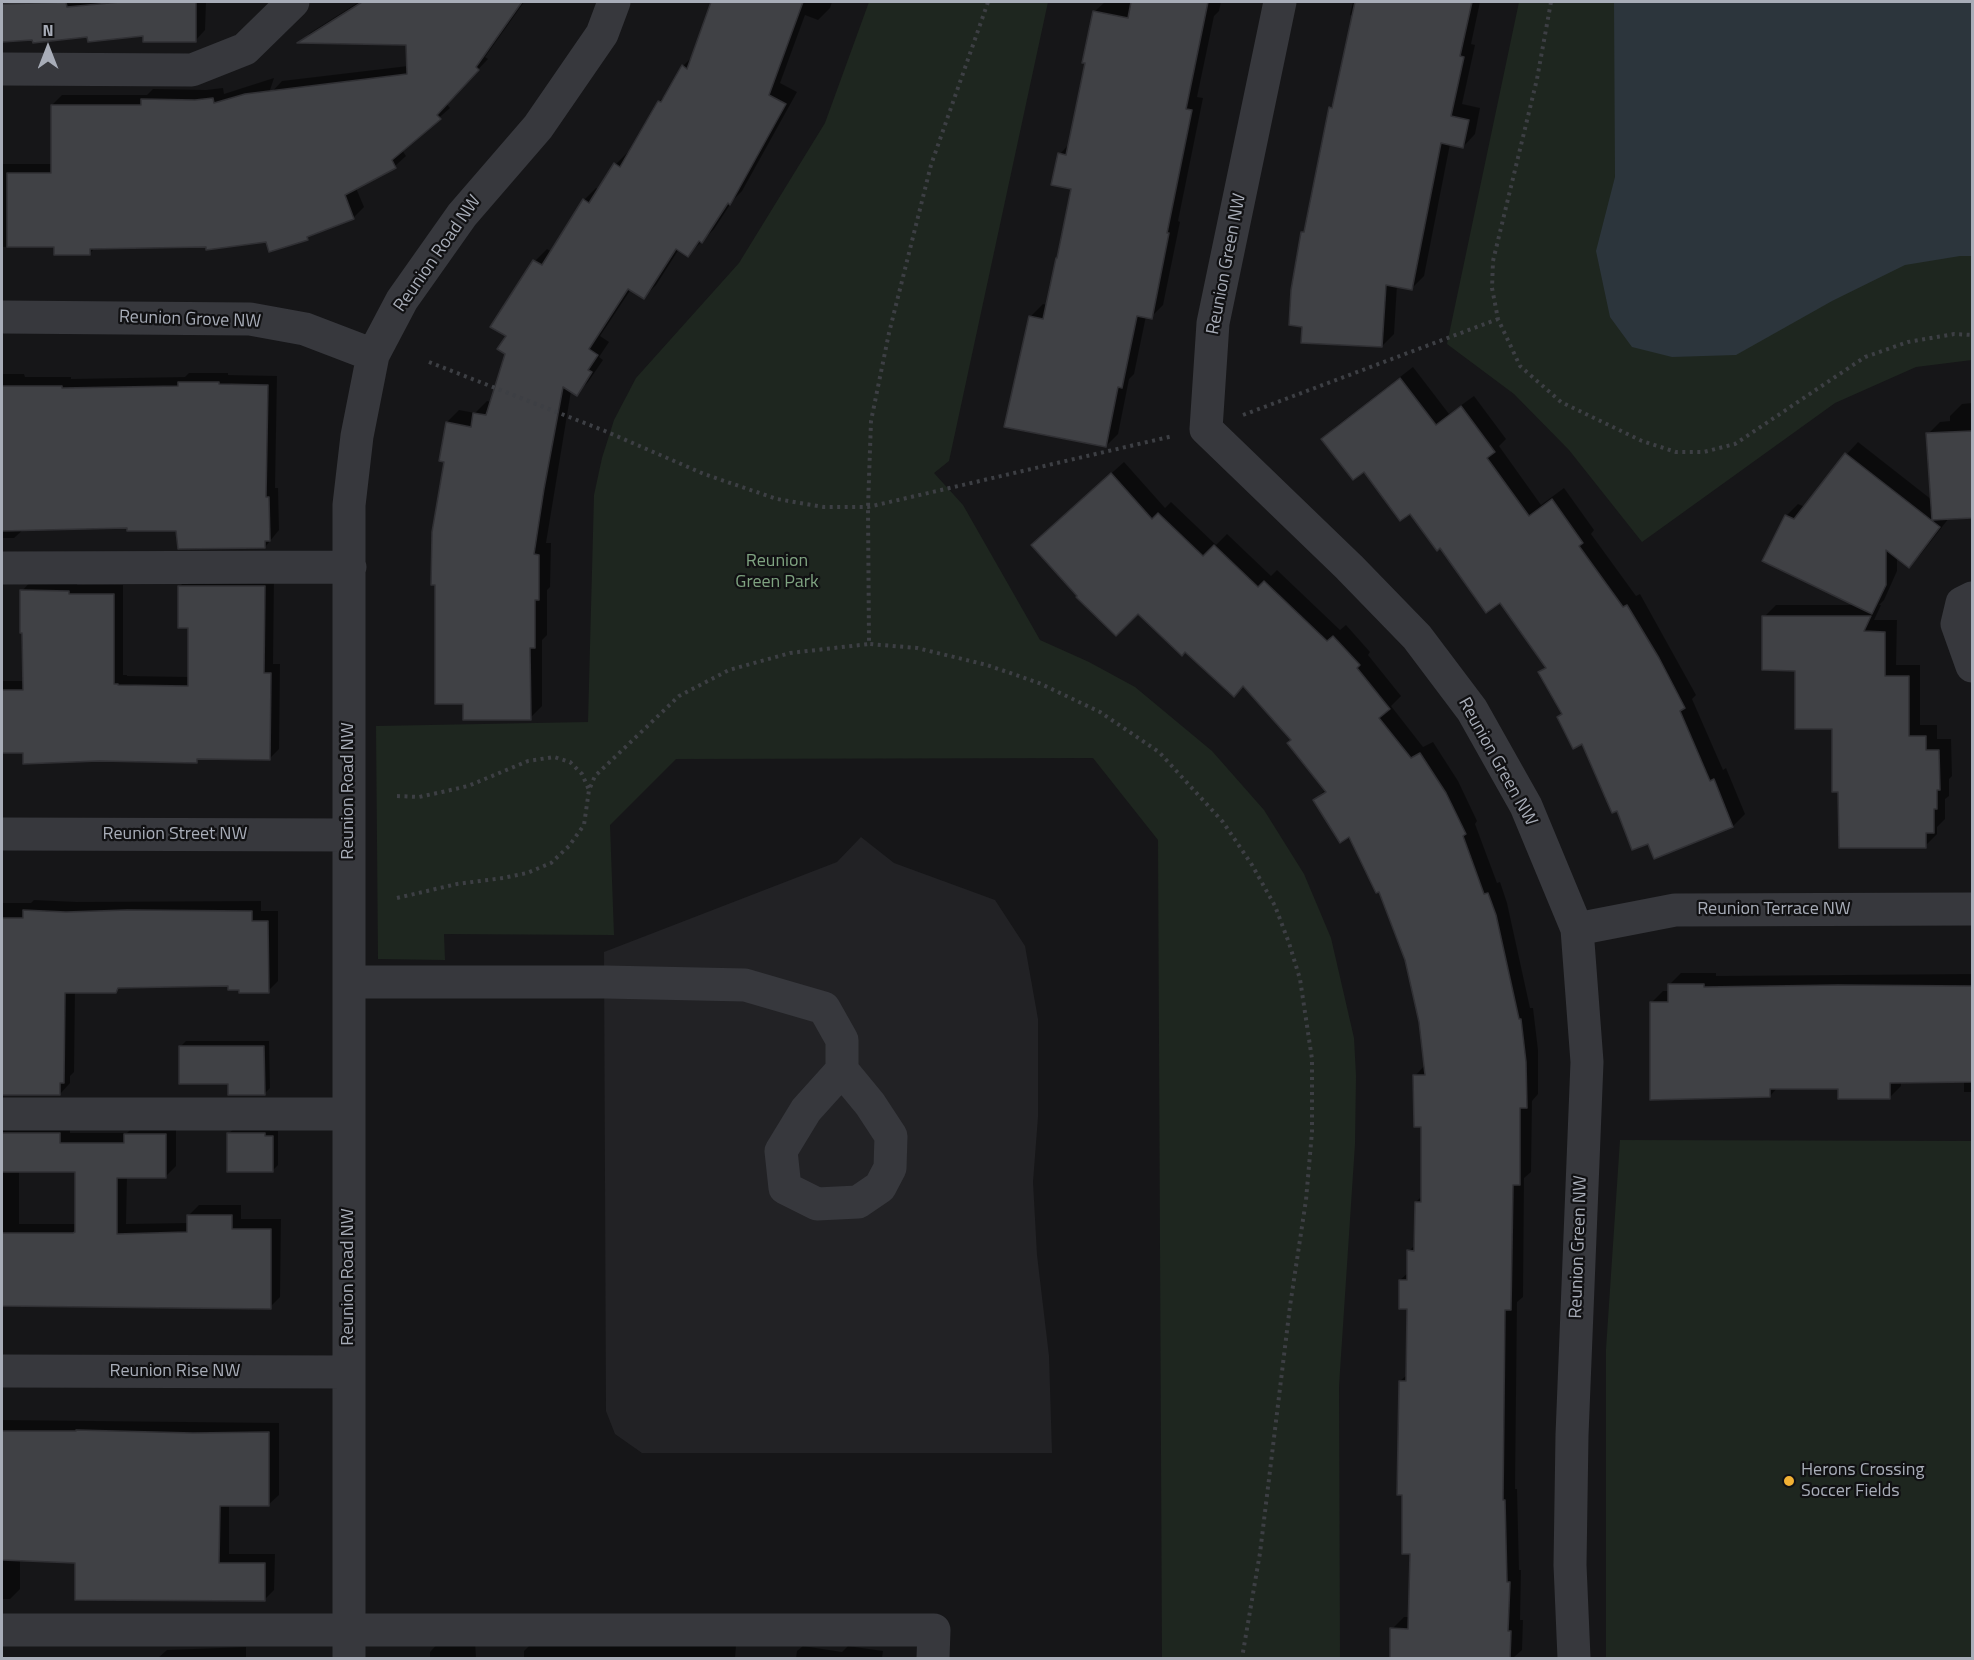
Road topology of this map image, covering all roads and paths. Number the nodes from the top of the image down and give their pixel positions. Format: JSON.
{"nodes":[{"id":1,"x":292,"y":2,"type":"edge"},
{"id":2,"x":614,"y":2,"type":"edge"},
{"id":3,"x":988,"y":2,"type":"edge"},
{"id":4,"x":1280,"y":2,"type":"edge"},
{"id":5,"x":1551,"y":2,"type":"edge"},
{"id":6,"x":2,"y":69,"type":"edge"},
{"id":7,"x":2,"y":317,"type":"edge"},
{"id":8,"x":1498,"y":319,"type":"junction"},
{"id":9,"x":1972,"y":336,"type":"edge"},
{"id":10,"x":373,"y":355,"type":"junction"},
{"id":11,"x":429,"y":362,"type":"dead end"},
{"id":12,"x":1206,"y":429,"type":"junction"},
{"id":13,"x":868,"y":507,"type":"junction"},
{"id":14,"x":2,"y":567,"type":"edge"},
{"id":15,"x":350,"y":567,"type":"junction"},
{"id":16,"x":1972,"y":598,"type":"edge"},
{"id":17,"x":869,"y":644,"type":"junction"},
{"id":18,"x":1972,"y":666,"type":"edge"},
{"id":19,"x":589,"y":790,"type":"junction"},
{"id":20,"x":397,"y":796,"type":"dead end"},
{"id":21,"x":2,"y":834,"type":"edge"},
{"id":22,"x":349,"y":835,"type":"junction"},
{"id":23,"x":397,"y":898,"type":"dead end"},
{"id":24,"x":1972,"y":909,"type":"edge"},
{"id":25,"x":1577,"y":929,"type":"junction"},
{"id":26,"x":349,"y":982,"type":"junction"},
{"id":27,"x":842,"y":1070,"type":"dead end"},
{"id":28,"x":2,"y":1114,"type":"edge"},
{"id":29,"x":349,"y":1114,"type":"junction"},
{"id":30,"x":2,"y":1371,"type":"edge"},
{"id":31,"x":349,"y":1372,"type":"junction"},
{"id":32,"x":2,"y":1630,"type":"edge"},
{"id":33,"x":349,"y":1644,"type":"edge"},
{"id":34,"x":934,"y":1644,"type":"edge"},
{"id":35,"x":1242,"y":1659,"type":"edge"},
{"id":36,"x":1574,"y":1659,"type":"edge"}],
"edges":[{"from":1,"to":6,"type":"street"},
{"from":2,"to":10,"type":"street","name":"Reunion Road NW"},
{"from":3,"to":13,"type":"path"},
{"from":4,"to":12,"type":"street","name":"Reunion Green NW"},
{"from":5,"to":8,"type":"path"},
{"from":7,"to":10,"type":"street","name":"Reunion Grove NW"},
{"from":8,"to":9,"type":"path"},
{"from":8,"to":12,"type":"path"},
{"from":10,"to":15,"type":"street","name":"Reunion Road NW"},
{"from":11,"to":13,"type":"path"},
{"from":12,"to":13,"type":"path"},
{"from":12,"to":25,"type":"street","name":"Reunion Green NW"},
{"from":13,"to":17,"type":"path"},
{"from":14,"to":15,"type":"street"},
{"from":15,"to":22,"type":"street","name":"Reunion Road NW"},
{"from":16,"to":18,"type":"street"},
{"from":17,"to":19,"type":"path"},
{"from":17,"to":35,"type":"path"},
{"from":19,"to":20,"type":"path"},
{"from":19,"to":23,"type":"path"},
{"from":21,"to":22,"type":"street","name":"Reunion Street NW"},
{"from":22,"to":26,"type":"street","name":"Reunion Road NW"},
{"from":24,"to":25,"type":"street","name":"Reunion Terrace NW"},
{"from":25,"to":36,"type":"street","name":"Reunion Green NW"},
{"from":26,"to":27,"type":"street"},
{"from":26,"to":29,"type":"street","name":"Reunion Road NW"},
{"from":28,"to":29,"type":"street"},
{"from":29,"to":31,"type":"street","name":"Reunion Road NW"},
{"from":30,"to":31,"type":"street","name":"Reunion Rise NW"},
{"from":31,"to":33,"type":"street","name":"Reunion Road NW"},
{"from":32,"to":33,"type":"street"},
{"from":33,"to":34,"type":"street"}]}
